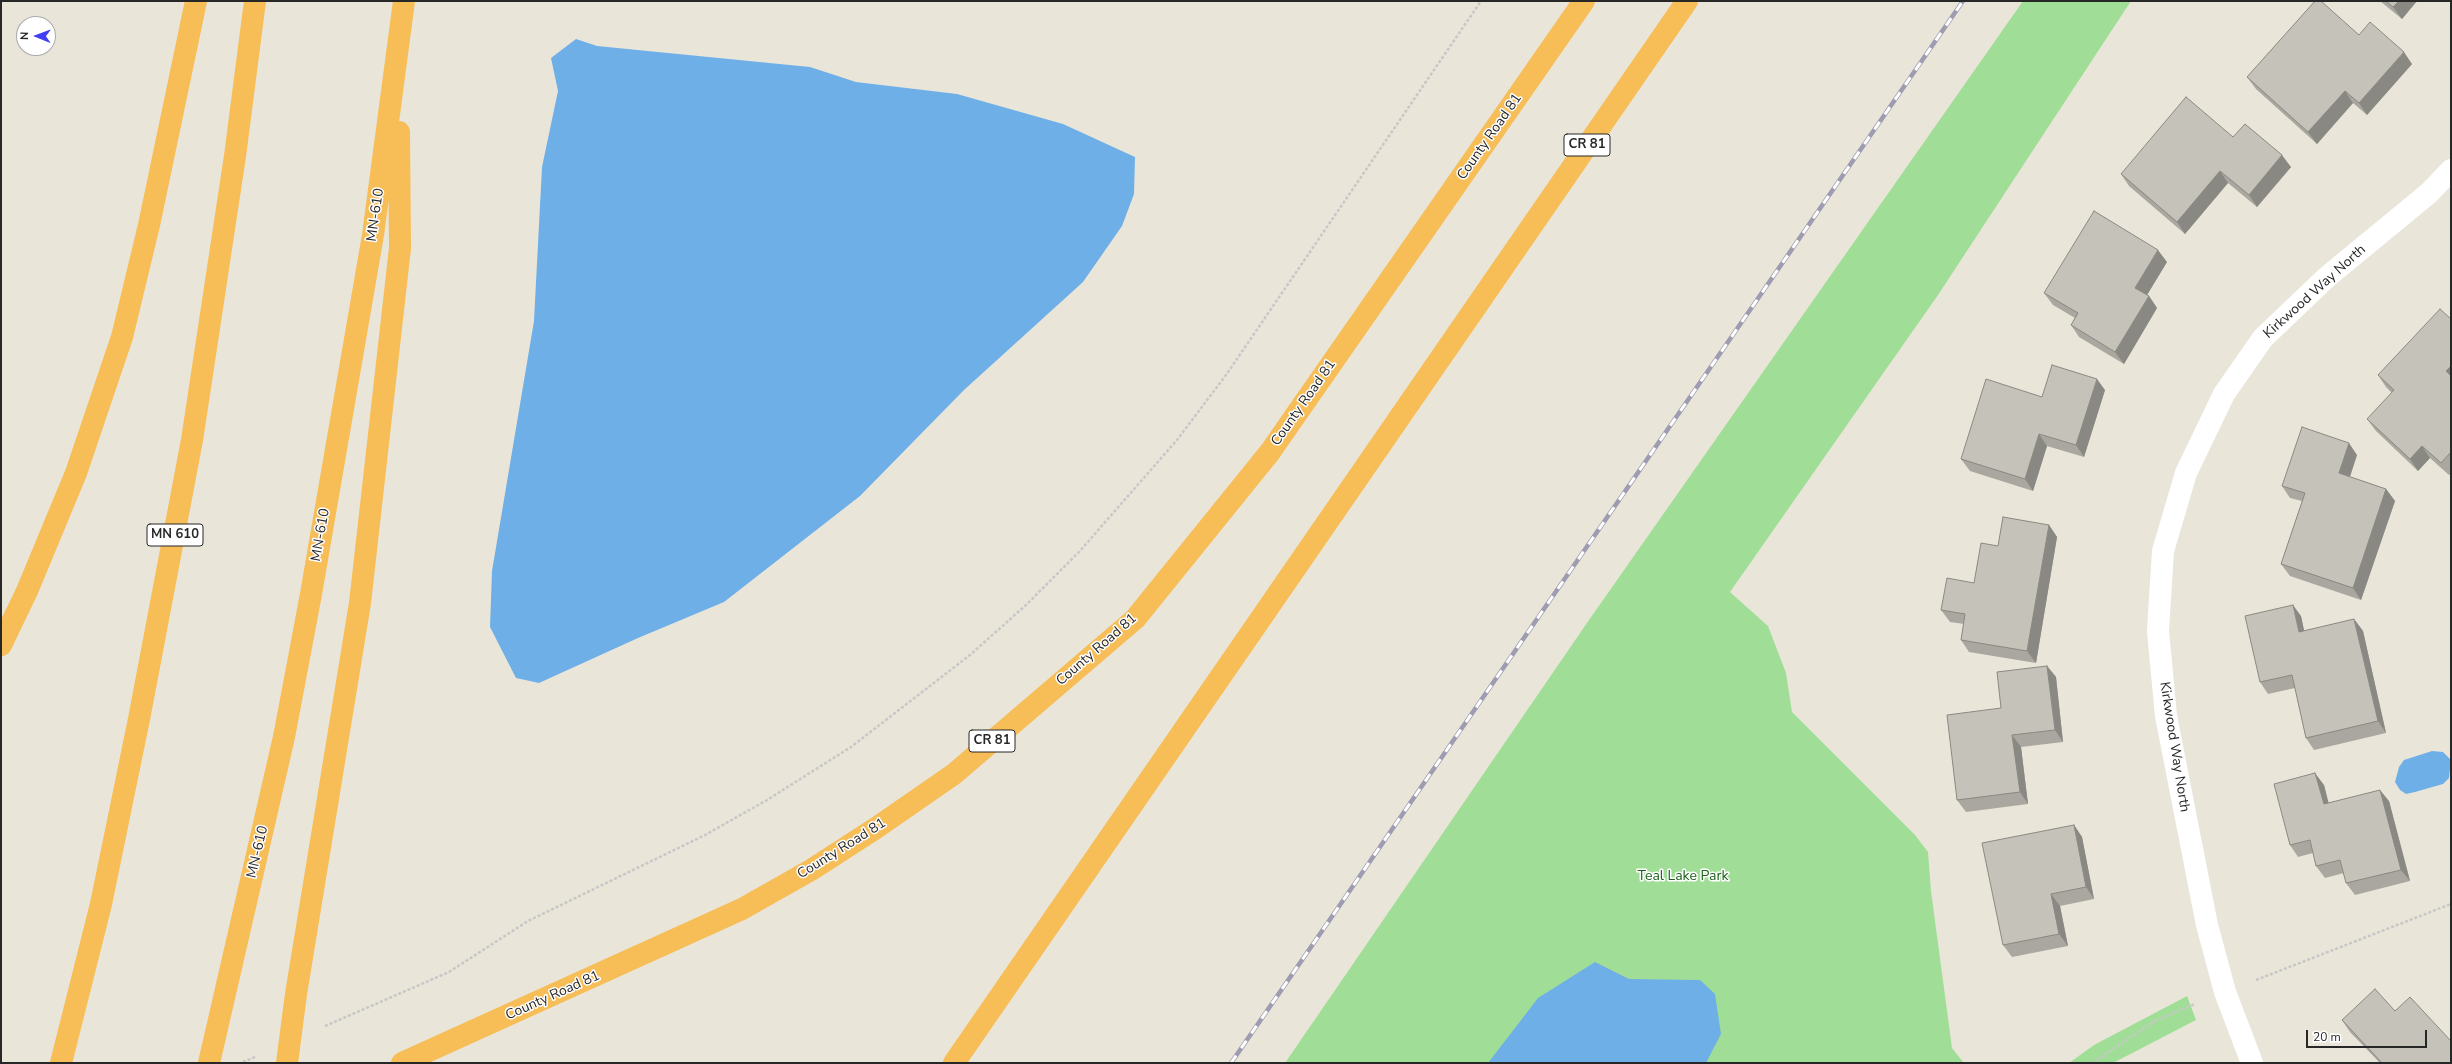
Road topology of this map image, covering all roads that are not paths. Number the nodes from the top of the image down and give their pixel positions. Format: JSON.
{"nodes":[{"id":1,"x":196,"y":1,"type":"edge"},
{"id":2,"x":255,"y":1,"type":"edge"},
{"id":3,"x":404,"y":1,"type":"edge"},
{"id":4,"x":1584,"y":1,"type":"edge"},
{"id":5,"x":1687,"y":1,"type":"edge"},
{"id":6,"x":398,"y":57,"type":"junction"},
{"id":7,"x":2451,"y":170,"type":"edge"},
{"id":8,"x":1,"y":645,"type":"edge"},
{"id":9,"x":61,"y":1063,"type":"edge"},
{"id":10,"x":209,"y":1063,"type":"edge"},
{"id":11,"x":287,"y":1063,"type":"edge"},
{"id":12,"x":402,"y":1063,"type":"edge"},
{"id":13,"x":954,"y":1063,"type":"edge"},
{"id":14,"x":2252,"y":1063,"type":"edge"}],
"edges":[{"from":1,"to":8,"type":"highway"},
{"from":2,"to":9,"type":"highway","number":"MN 610"},
{"from":3,"to":6,"type":"highway","name":"MN-610"},
{"from":4,"to":12,"type":"highway","name":"County Road 81","number":"CR 81"},
{"from":5,"to":13,"type":"highway","number":"CR 81"},
{"from":6,"to":10,"type":"highway","name":"MN-610"},
{"from":6,"to":11,"type":"highway"},
{"from":7,"to":14,"type":"street","name":"Kirkwood Way North"}]}
